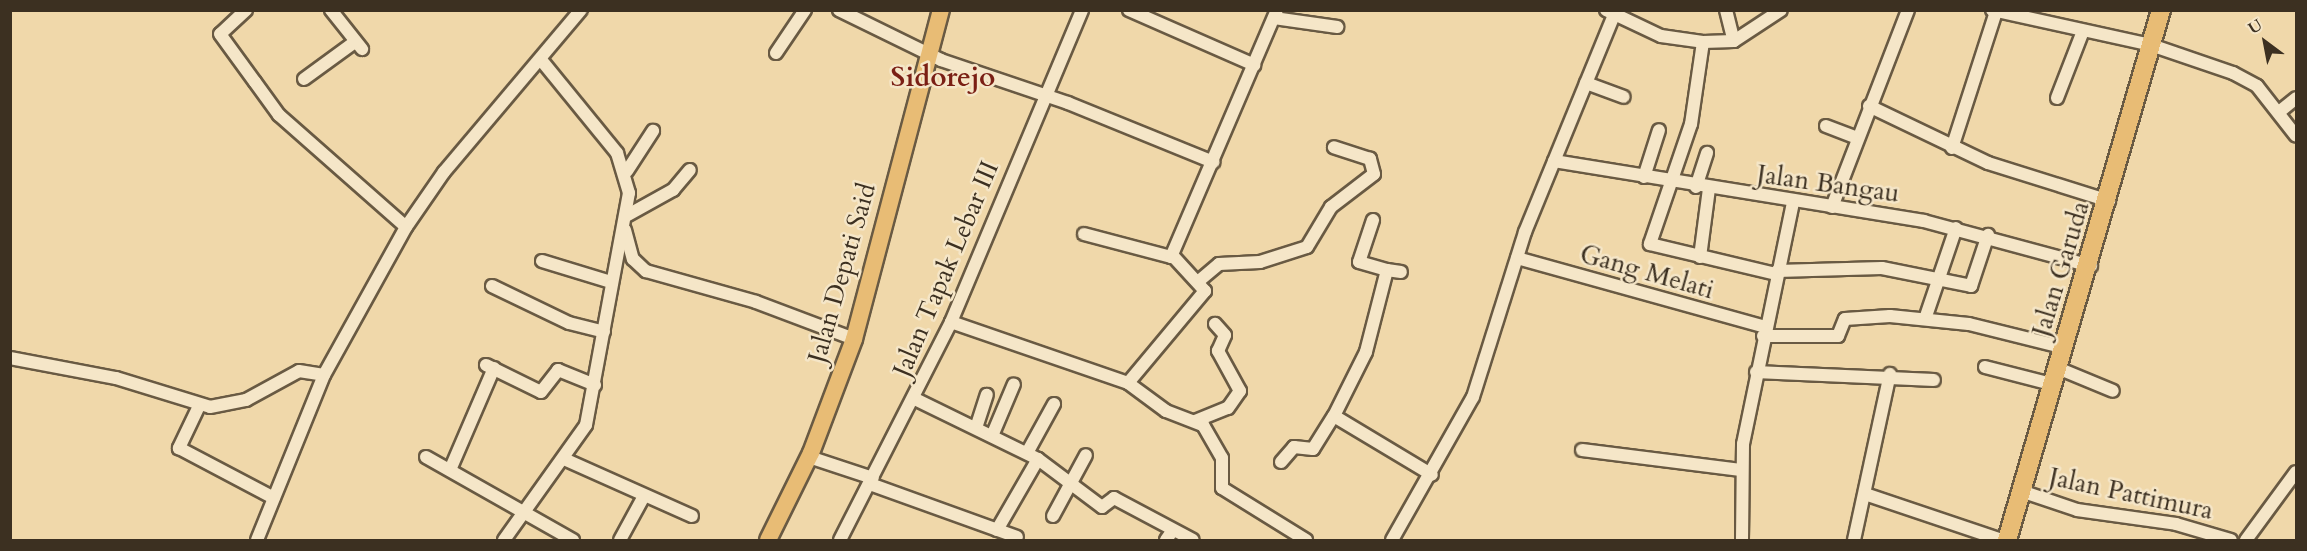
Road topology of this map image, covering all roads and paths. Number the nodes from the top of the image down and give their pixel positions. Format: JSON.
{"nodes":[{"id":1,"x":330,"y":10,"type":"edge"},
{"id":2,"x":581,"y":10,"type":"edge"},
{"id":3,"x":805,"y":10,"type":"edge"},
{"id":4,"x":839,"y":10,"type":"edge"},
{"id":5,"x":941,"y":10,"type":"edge"},
{"id":6,"x":1082,"y":10,"type":"edge"},
{"id":7,"x":1129,"y":10,"type":"edge"},
{"id":8,"x":1726,"y":10,"type":"edge"},
{"id":9,"x":1781,"y":10,"type":"edge"},
{"id":10,"x":1908,"y":10,"type":"edge"},
{"id":11,"x":2161,"y":10,"type":"edge"},
{"id":12,"x":246,"y":11,"type":"edge"},
{"id":13,"x":1994,"y":11,"type":"edge"},
{"id":14,"x":1612,"y":12,"type":"edge"},
{"id":15,"x":1275,"y":14,"type":"edge"},
{"id":16,"x":1337,"y":27,"type":"dead end"},
{"id":17,"x":2083,"y":31,"type":"junction"},
{"id":18,"x":1734,"y":41,"type":"junction"},
{"id":19,"x":1703,"y":42,"type":"junction"},
{"id":20,"x":2151,"y":45,"type":"junction"},
{"id":21,"x":776,"y":53,"type":"dead end"},
{"id":22,"x":927,"y":54,"type":"junction"},
{"id":23,"x":542,"y":61,"type":"junction"},
{"id":24,"x":1254,"y":65,"type":"junction"},
{"id":25,"x":304,"y":79,"type":"dead end"},
{"id":26,"x":1586,"y":83,"type":"junction"},
{"id":27,"x":1044,"y":96,"type":"junction"},
{"id":28,"x":1624,"y":97,"type":"dead end"},
{"id":29,"x":2057,"y":98,"type":"dead end"},
{"id":30,"x":2296,"y":98,"type":"edge"},
{"id":31,"x":1869,"y":106,"type":"junction"},
{"id":32,"x":2279,"y":112,"type":"junction"},
{"id":33,"x":1826,"y":126,"type":"dead end"},
{"id":34,"x":1659,"y":130,"type":"dead end"},
{"id":35,"x":653,"y":131,"type":"dead end"},
{"id":36,"x":2296,"y":136,"type":"edge"},
{"id":37,"x":1858,"y":138,"type":"junction"},
{"id":38,"x":1334,"y":147,"type":"dead end"},
{"id":39,"x":1952,"y":148,"type":"junction"},
{"id":40,"x":1707,"y":153,"type":"dead end"},
{"id":41,"x":1554,"y":161,"type":"junction"},
{"id":42,"x":1213,"y":162,"type":"junction"},
{"id":43,"x":690,"y":170,"type":"dead end"},
{"id":44,"x":627,"y":171,"type":"junction"},
{"id":45,"x":1644,"y":177,"type":"junction"},
{"id":46,"x":1674,"y":183,"type":"junction"},
{"id":47,"x":1703,"y":188,"type":"junction"},
{"id":48,"x":2109,"y":201,"type":"junction"},
{"id":49,"x":1793,"y":202,"type":"junction"},
{"id":50,"x":1832,"y":207,"type":"junction"},
{"id":51,"x":625,"y":219,"type":"junction"},
{"id":52,"x":1373,"y":220,"type":"dead end"},
{"id":53,"x":406,"y":227,"type":"junction"},
{"id":54,"x":1956,"y":228,"type":"junction"},
{"id":55,"x":1084,"y":234,"type":"dead end"},
{"id":56,"x":1988,"y":235,"type":"junction"},
{"id":57,"x":1172,"y":255,"type":"junction"},
{"id":58,"x":1700,"y":257,"type":"junction"},
{"id":59,"x":1516,"y":258,"type":"junction"},
{"id":60,"x":542,"y":261,"type":"dead end"},
{"id":61,"x":2091,"y":266,"type":"junction"},
{"id":62,"x":1387,"y":270,"type":"junction"},
{"id":63,"x":1401,"y":272,"type":"dead end"},
{"id":64,"x":1777,"y":273,"type":"junction"},
{"id":65,"x":1940,"y":277,"type":"junction"},
{"id":66,"x":1200,"y":280,"type":"junction"},
{"id":67,"x":611,"y":282,"type":"junction"},
{"id":68,"x":492,"y":286,"type":"dead end"},
{"id":69,"x":1925,"y":319,"type":"junction"},
{"id":70,"x":951,"y":322,"type":"junction"},
{"id":71,"x":1215,"y":324,"type":"dead end"},
{"id":72,"x":604,"y":332,"type":"junction"},
{"id":73,"x":1764,"y":332,"type":"junction"},
{"id":74,"x":854,"y":339,"type":"junction"},
{"id":75,"x":2062,"y":347,"type":"junction"},
{"id":76,"x":10,"y":358,"type":"edge"},
{"id":77,"x":1985,"y":367,"type":"dead end"},
{"id":78,"x":1756,"y":372,"type":"junction"},
{"id":79,"x":1890,"y":374,"type":"junction"},
{"id":80,"x":324,"y":375,"type":"junction"},
{"id":81,"x":2058,"y":377,"type":"junction"},
{"id":82,"x":1934,"y":380,"type":"dead end"},
{"id":83,"x":1128,"y":383,"type":"junction"},
{"id":84,"x":1014,"y":384,"type":"dead end"},
{"id":85,"x":595,"y":385,"type":"junction"},
{"id":86,"x":2113,"y":391,"type":"dead end"},
{"id":87,"x":987,"y":395,"type":"dead end"},
{"id":88,"x":915,"y":399,"type":"junction"},
{"id":89,"x":1054,"y":404,"type":"dead end"},
{"id":90,"x":199,"y":406,"type":"junction"},
{"id":91,"x":1334,"y":416,"type":"junction"},
{"id":92,"x":1195,"y":421,"type":"junction"},
{"id":93,"x":976,"y":428,"type":"junction"},
{"id":94,"x":992,"y":436,"type":"junction"},
{"id":95,"x":1582,"y":450,"type":"dead end"},
{"id":96,"x":1086,"y":455,"type":"dead end"},
{"id":97,"x":1032,"y":456,"type":"junction"},
{"id":98,"x":426,"y":457,"type":"dead end"},
{"id":99,"x":809,"y":457,"type":"junction"},
{"id":100,"x":564,"y":459,"type":"junction"},
{"id":101,"x":1281,"y":462,"type":"dead end"},
{"id":102,"x":450,"y":470,"type":"junction"},
{"id":103,"x":1741,"y":470,"type":"junction"},
{"id":104,"x":2296,"y":472,"type":"edge"},
{"id":105,"x":1432,"y":475,"type":"junction"},
{"id":106,"x":872,"y":481,"type":"junction"},
{"id":107,"x":1069,"y":482,"type":"junction"},
{"id":108,"x":2021,"y":492,"type":"junction"},
{"id":109,"x":1864,"y":494,"type":"junction"},
{"id":110,"x":644,"y":496,"type":"junction"},
{"id":111,"x":274,"y":498,"type":"junction"},
{"id":112,"x":524,"y":511,"type":"junction"},
{"id":113,"x":692,"y":516,"type":"dead end"},
{"id":114,"x":1053,"y":516,"type":"dead end"},
{"id":115,"x":997,"y":530,"type":"junction"},
{"id":116,"x":1169,"y":535,"type":"edge"},
{"id":117,"x":1017,"y":537,"type":"dead end"},
{"id":118,"x":257,"y":540,"type":"edge"},
{"id":119,"x":504,"y":540,"type":"edge"},
{"id":120,"x":573,"y":540,"type":"edge"},
{"id":121,"x":620,"y":540,"type":"edge"},
{"id":122,"x":768,"y":540,"type":"edge"},
{"id":123,"x":840,"y":540,"type":"edge"},
{"id":124,"x":1193,"y":540,"type":"edge"},
{"id":125,"x":1306,"y":540,"type":"edge"},
{"id":126,"x":1392,"y":540,"type":"edge"},
{"id":127,"x":1742,"y":540,"type":"edge"},
{"id":128,"x":1854,"y":540,"type":"edge"},
{"id":129,"x":2002,"y":540,"type":"edge"},
{"id":130,"x":2007,"y":540,"type":"edge"},
{"id":131,"x":2231,"y":540,"type":"edge"},
{"id":132,"x":2246,"y":540,"type":"edge"}],
"edges":[{"from":1,"to":25,"type":"street"},
{"from":2,"to":23,"type":"street"},
{"from":3,"to":21,"type":"street"},
{"from":4,"to":22,"type":"street"},
{"from":5,"to":22,"type":"main road","name":"Jalan Depati Said"},
{"from":6,"to":27,"type":"street","name":"Jalan Tapak Lebar III"},
{"from":7,"to":24,"type":"street"},
{"from":8,"to":18,"type":"street"},
{"from":9,"to":18,"type":"street"},
{"from":10,"to":31,"type":"street"},
{"from":11,"to":20,"type":"highway","name":"Jalan Garuda"},
{"from":12,"to":53,"type":"street"},
{"from":13,"to":17,"type":"street"},
{"from":13,"to":39,"type":"street"},
{"from":14,"to":19,"type":"street"},
{"from":14,"to":26,"type":"street"},
{"from":15,"to":16,"type":"street"},
{"from":15,"to":24,"type":"street"},
{"from":17,"to":20,"type":"street"},
{"from":17,"to":29,"type":"street"},
{"from":18,"to":19,"type":"street"},
{"from":19,"to":46,"type":"street"},
{"from":20,"to":32,"type":"street"},
{"from":20,"to":48,"type":"highway","name":"Jalan Garuda"},
{"from":22,"to":27,"type":"street"},
{"from":22,"to":74,"type":"main road","name":"Jalan Depati Said"},
{"from":23,"to":44,"type":"street"},
{"from":23,"to":53,"type":"street"},
{"from":24,"to":42,"type":"street"},
{"from":26,"to":28,"type":"street"},
{"from":26,"to":41,"type":"street"},
{"from":27,"to":42,"type":"street"},
{"from":27,"to":70,"type":"street","name":"Jalan Tapak Lebar III"},
{"from":30,"to":32,"type":"street"},
{"from":31,"to":37,"type":"street"},
{"from":31,"to":39,"type":"street"},
{"from":32,"to":36,"type":"street"},
{"from":33,"to":37,"type":"street"},
{"from":34,"to":45,"type":"street"},
{"from":35,"to":44,"type":"street"},
{"from":37,"to":50,"type":"street"},
{"from":38,"to":66,"type":"street"},
{"from":39,"to":48,"type":"street"},
{"from":40,"to":47,"type":"street"},
{"from":41,"to":45,"type":"street","name":"Jalan Bangau"},
{"from":41,"to":59,"type":"street"},
{"from":42,"to":57,"type":"street"},
{"from":43,"to":51,"type":"street"},
{"from":44,"to":51,"type":"street"},
{"from":45,"to":46,"type":"street","name":"Jalan Bangau"},
{"from":46,"to":47,"type":"street","name":"Jalan Bangau"},
{"from":46,"to":58,"type":"street"},
{"from":47,"to":49,"type":"street","name":"Jalan Bangau"},
{"from":47,"to":58,"type":"street"},
{"from":48,"to":61,"type":"highway","name":"Jalan Garuda"},
{"from":49,"to":50,"type":"street","name":"Jalan Bangau"},
{"from":49,"to":64,"type":"street"},
{"from":50,"to":54,"type":"street","name":"Jalan Bangau"},
{"from":51,"to":67,"type":"street"},
{"from":51,"to":74,"type":"street"},
{"from":52,"to":62,"type":"street"},
{"from":53,"to":80,"type":"street"},
{"from":54,"to":56,"type":"street","name":"Jalan Bangau"},
{"from":54,"to":65,"type":"street"},
{"from":55,"to":57,"type":"street"},
{"from":56,"to":61,"type":"street","name":"Jalan Bangau"},
{"from":56,"to":65,"type":"street"},
{"from":57,"to":66,"type":"street"},
{"from":58,"to":64,"type":"street"},
{"from":59,"to":73,"type":"street","name":"Gang Melati"},
{"from":59,"to":105,"type":"street"},
{"from":60,"to":67,"type":"street"},
{"from":61,"to":75,"type":"highway","name":"Jalan Garuda"},
{"from":62,"to":63,"type":"street"},
{"from":62,"to":91,"type":"street"},
{"from":64,"to":65,"type":"street"},
{"from":64,"to":73,"type":"street"},
{"from":65,"to":69,"type":"street"},
{"from":66,"to":83,"type":"street"},
{"from":67,"to":72,"type":"street"},
{"from":68,"to":72,"type":"street"},
{"from":69,"to":73,"type":"street","name":"Gang Melati"},
{"from":69,"to":75,"type":"street"},
{"from":70,"to":83,"type":"street"},
{"from":70,"to":88,"type":"street","name":"Jalan Tapak Lebar III"},
{"from":71,"to":92,"type":"street"},
{"from":72,"to":85,"type":"street"},
{"from":73,"to":78,"type":"street"},
{"from":74,"to":99,"type":"main road","name":"Jalan Depati Said"},
{"from":75,"to":81,"type":"highway","name":"Jalan Garuda"},
{"from":76,"to":90,"type":"street"},
{"from":77,"to":81,"type":"street"},
{"from":78,"to":79,"type":"street"},
{"from":78,"to":103,"type":"street"},
{"from":79,"to":82,"type":"street"},
{"from":79,"to":109,"type":"street"},
{"from":80,"to":90,"type":"street"},
{"from":80,"to":111,"type":"street"},
{"from":81,"to":86,"type":"street"},
{"from":81,"to":108,"type":"highway","name":"Jalan Garuda"},
{"from":83,"to":92,"type":"street"},
{"from":84,"to":94,"type":"street"},
{"from":85,"to":100,"type":"street"},
{"from":85,"to":102,"type":"street"},
{"from":87,"to":93,"type":"street"},
{"from":88,"to":93,"type":"street"},
{"from":88,"to":106,"type":"street","name":"Jalan Tapak Lebar III"},
{"from":89,"to":97,"type":"street"},
{"from":90,"to":111,"type":"street"},
{"from":91,"to":101,"type":"street"},
{"from":91,"to":105,"type":"street"},
{"from":92,"to":125,"type":"street"},
{"from":93,"to":94,"type":"street"},
{"from":94,"to":97,"type":"street"},
{"from":95,"to":103,"type":"street"},
{"from":96,"to":107,"type":"street"},
{"from":97,"to":107,"type":"street"},
{"from":97,"to":115,"type":"street"},
{"from":98,"to":102,"type":"street"},
{"from":99,"to":106,"type":"street"},
{"from":99,"to":122,"type":"main road","name":"Jalan Depati Said"},
{"from":100,"to":110,"type":"street"},
{"from":100,"to":112,"type":"street"},
{"from":102,"to":112,"type":"street"},
{"from":103,"to":127,"type":"street"},
{"from":104,"to":132,"type":"street"},
{"from":105,"to":126,"type":"street"},
{"from":106,"to":115,"type":"street"},
{"from":106,"to":123,"type":"street","name":"Jalan Tapak Lebar III"},
{"from":107,"to":114,"type":"street"},
{"from":107,"to":116,"type":"street"},
{"from":108,"to":130,"type":"highway","name":"Jalan Garuda"},
{"from":108,"to":131,"type":"street","name":"Jalan Pattimura"},
{"from":109,"to":128,"type":"street"},
{"from":109,"to":129,"type":"street"},
{"from":110,"to":113,"type":"street"},
{"from":110,"to":121,"type":"street"},
{"from":111,"to":118,"type":"street"},
{"from":112,"to":119,"type":"street"},
{"from":112,"to":120,"type":"street"},
{"from":115,"to":117,"type":"street"},
{"from":116,"to":124,"type":"street"}]}
